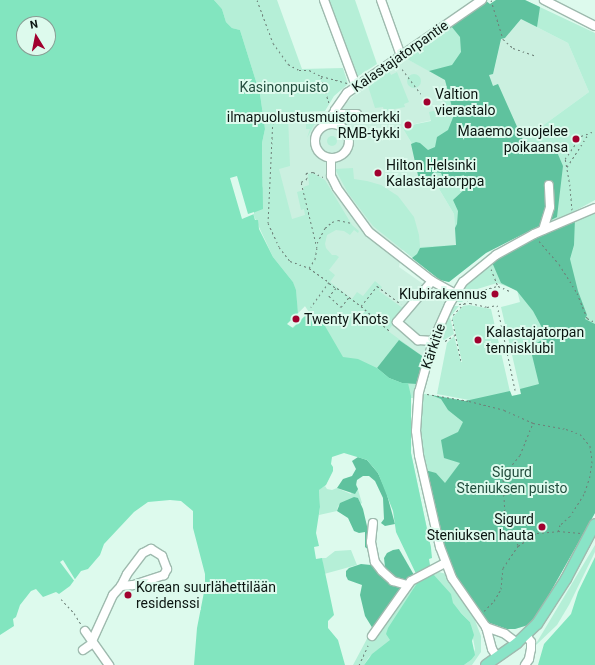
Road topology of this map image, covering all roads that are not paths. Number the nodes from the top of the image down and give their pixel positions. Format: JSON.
{"nodes":[{"id":1,"x":324,"y":0,"type":"edge"},
{"id":2,"x":381,"y":0,"type":"edge"},
{"id":3,"x":482,"y":0,"type":"edge"},
{"id":4,"x":544,"y":0,"type":"edge"},
{"id":5,"x":595,"y":26,"type":"edge"},
{"id":6,"x":401,"y":56,"type":"junction"},
{"id":7,"x":353,"y":85,"type":"junction"},
{"id":8,"x":333,"y":114,"type":"junction"},
{"id":9,"x":357,"y":114,"type":"dead end"},
{"id":10,"x":332,"y":124,"type":"junction"},
{"id":11,"x":331,"y":158,"type":"junction"},
{"id":12,"x":549,"y":185,"type":"dead end"},
{"id":13,"x":595,"y":208,"type":"edge"},
{"id":14,"x":544,"y":230,"type":"junction"},
{"id":15,"x":432,"y":281,"type":"junction"},
{"id":16,"x":455,"y":294,"type":"junction"},
{"id":17,"x":433,"y":341,"type":"junction"},
{"id":18,"x":373,"y":523,"type":"dead end"},
{"id":19,"x":595,"y":524,"type":"edge"},
{"id":20,"x":445,"y":563,"type":"junction"},
{"id":21,"x":121,"y":586,"type":"junction"},
{"id":22,"x":407,"y":586,"type":"junction"},
{"id":23,"x":486,"y":627,"type":"junction"},
{"id":24,"x":85,"y":631,"type":"road end"},
{"id":25,"x":526,"y":635,"type":"junction"},
{"id":26,"x":372,"y":636,"type":"road end"},
{"id":27,"x":92,"y":642,"type":"junction"},
{"id":28,"x":517,"y":643,"type":"junction"},
{"id":29,"x":82,"y":650,"type":"dead end"},
{"id":30,"x":498,"y":657,"type":"junction"},
{"id":31,"x":109,"y":665,"type":"edge"},
{"id":32,"x":486,"y":665,"type":"edge"},
{"id":33,"x":525,"y":665,"type":"edge"}],
"edges":[{"from":1,"to":7,"type":"street"},
{"from":2,"to":6,"type":"street"},
{"from":3,"to":6,"type":"street","name":"Kalastajatorpantie"},
{"from":4,"to":5,"type":"street"},
{"from":6,"to":7,"type":"street","name":"Kalastajatorpantie"},
{"from":7,"to":8,"type":"street","name":"Kalastajatorpantie"},
{"from":8,"to":9,"type":"street"},
{"from":8,"to":10,"type":"street","name":"Kalastajatorpantie"},
{"from":10,"to":11,"type":"street"},
{"from":10,"to":11,"type":"street"},
{"from":11,"to":15,"type":"street"},
{"from":12,"to":14,"type":"street"},
{"from":13,"to":14,"type":"street","name":"Kärkitie"},
{"from":14,"to":16,"type":"street","name":"Kärkitie"},
{"from":15,"to":16,"type":"street"},
{"from":15,"to":17,"type":"street"},
{"from":16,"to":17,"type":"street","name":"Kärkitie"},
{"from":17,"to":20,"type":"street","name":"Kärkitie"},
{"from":18,"to":22,"type":"street"},
{"from":19,"to":25,"type":"main road"},
{"from":20,"to":22,"type":"street"},
{"from":20,"to":23,"type":"street","name":"Kärkitie"},
{"from":21,"to":21,"type":"street"},
{"from":21,"to":27,"type":"street"},
{"from":22,"to":26,"type":"street"},
{"from":23,"to":28,"type":"street"},
{"from":23,"to":30,"type":"street","name":"Kärkitie"},
{"from":24,"to":27,"type":"street"},
{"from":25,"to":28,"type":"main road"},
{"from":25,"to":33,"type":"street"},
{"from":27,"to":29,"type":"street"},
{"from":27,"to":31,"type":"street"},
{"from":28,"to":30,"type":"main road"},
{"from":30,"to":32,"type":"main road"}]}
